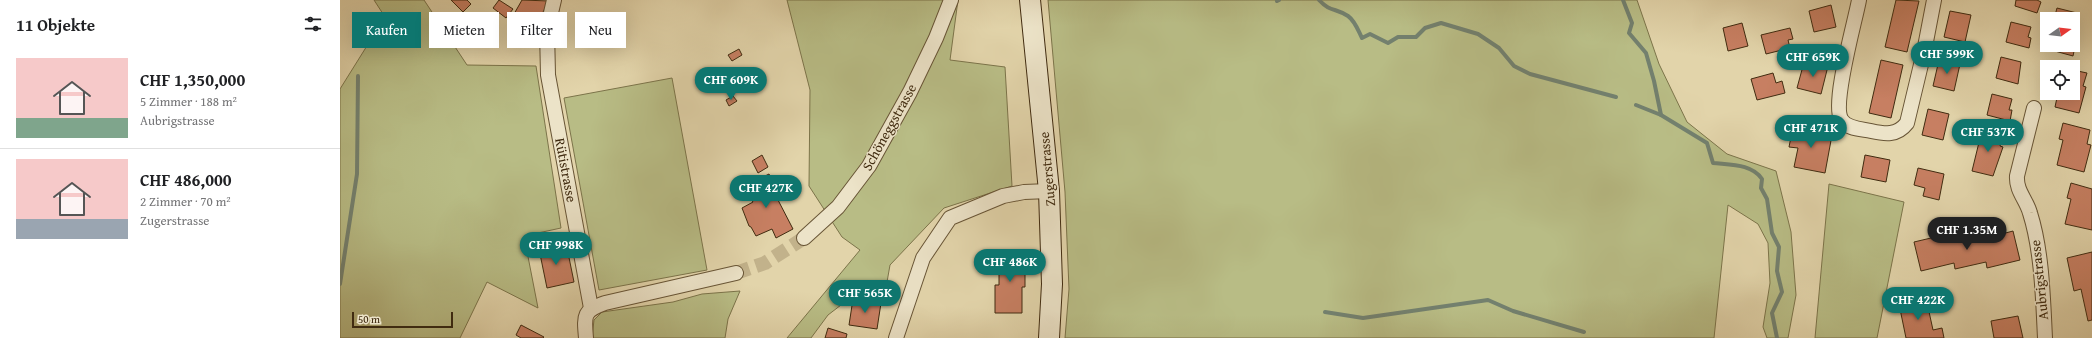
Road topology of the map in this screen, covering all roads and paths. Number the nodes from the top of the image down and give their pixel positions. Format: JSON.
{"nodes":[{"id":1,"x":554,"y":0,"type":"edge"},
{"id":2,"x":951,"y":0,"type":"edge"},
{"id":3,"x":1030,"y":0,"type":"edge"},
{"id":4,"x":1860,"y":0,"type":"edge"},
{"id":5,"x":1934,"y":0,"type":"edge"},
{"id":6,"x":2034,"y":108,"type":"dead end"},
{"id":7,"x":1050,"y":191,"type":"junction"},
{"id":8,"x":804,"y":238,"type":"tunnel mouth"},
{"id":9,"x":736,"y":273,"type":"tunnel mouth"},
{"id":10,"x":591,"y":308,"type":"junction"},
{"id":11,"x":586,"y":338,"type":"edge"},
{"id":12,"x":896,"y":338,"type":"edge"},
{"id":13,"x":1049,"y":338,"type":"edge"},
{"id":14,"x":2045,"y":338,"type":"edge"}],
"edges":[{"from":1,"to":10,"type":"street","name":"Rütistrasse"},
{"from":2,"to":8,"type":"street","name":"Schöneggstrasse"},
{"from":3,"to":7,"type":"main road","name":"Zugerstrasse"},
{"from":4,"to":5,"type":"street"},
{"from":6,"to":14,"type":"street","name":"Aubrigstrasse"},
{"from":7,"to":12,"type":"street"},
{"from":7,"to":13,"type":"main road","name":"Zugerstrasse"},
{"from":9,"to":10,"type":"street"},
{"from":10,"to":11,"type":"street","name":"Rütistrasse"}]}
